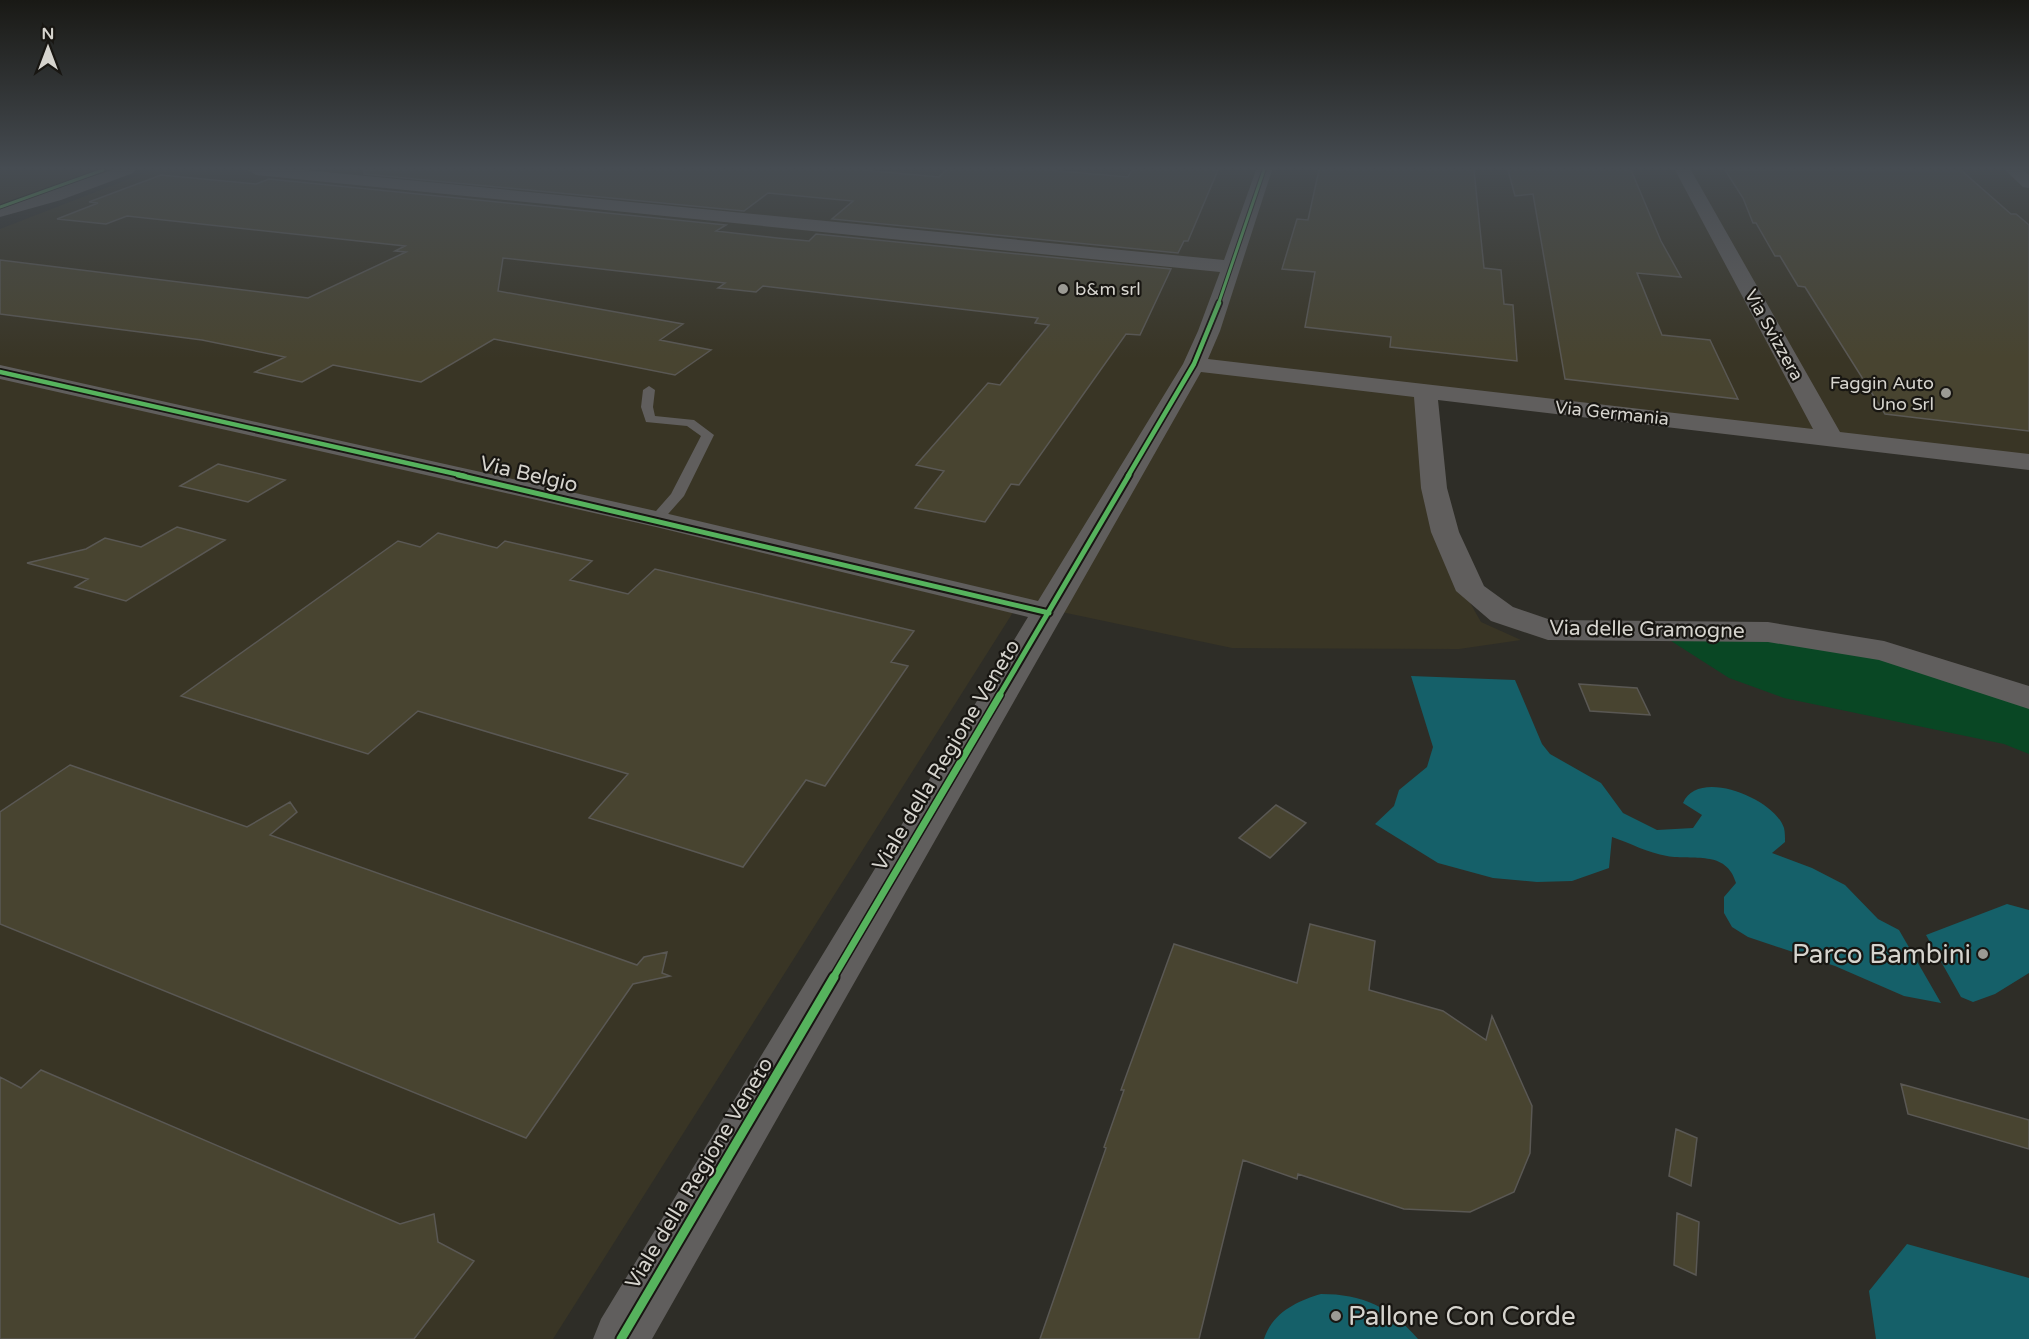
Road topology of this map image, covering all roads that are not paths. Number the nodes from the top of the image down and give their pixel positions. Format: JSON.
{"nodes":[{"id":1,"x":884,"y":232,"type":"edge"},
{"id":2,"x":1243,"y":232,"type":"edge"},
{"id":3,"x":1717,"y":232,"type":"edge"},
{"id":4,"x":1231,"y":267,"type":"junction"},
{"id":5,"x":1194,"y":364,"type":"junction"},
{"id":6,"x":0,"y":372,"type":"edge"},
{"id":7,"x":649,"y":390,"type":"dead end"},
{"id":8,"x":1425,"y":392,"type":"junction"},
{"id":9,"x":1830,"y":437,"type":"junction"},
{"id":10,"x":2029,"y":462,"type":"edge"},
{"id":11,"x":656,"y":519,"type":"junction"},
{"id":12,"x":1049,"y":613,"type":"junction"},
{"id":13,"x":2029,"y":698,"type":"edge"},
{"id":14,"x":621,"y":1339,"type":"edge"}],
"edges":[{"from":1,"to":4,"type":"street"},
{"from":2,"to":4,"type":"street","name":"Viale della Regione Veneto"},
{"from":3,"to":9,"type":"street","name":"Via Svizzera"},
{"from":4,"to":5,"type":"street","name":"Viale della Regione Veneto"},
{"from":5,"to":8,"type":"street","name":"Via Germania"},
{"from":5,"to":12,"type":"street","name":"Viale della Regione Veneto"},
{"from":6,"to":11,"type":"street","name":"Via Belgio"},
{"from":7,"to":11,"type":"lane"},
{"from":8,"to":9,"type":"street","name":"Via Germania"},
{"from":8,"to":13,"type":"street","name":"Via delle Gramogne"},
{"from":9,"to":10,"type":"street","name":"Via Germania"},
{"from":11,"to":12,"type":"street","name":"Via Belgio"},
{"from":12,"to":14,"type":"street","name":"Viale della Regione Veneto"}]}
